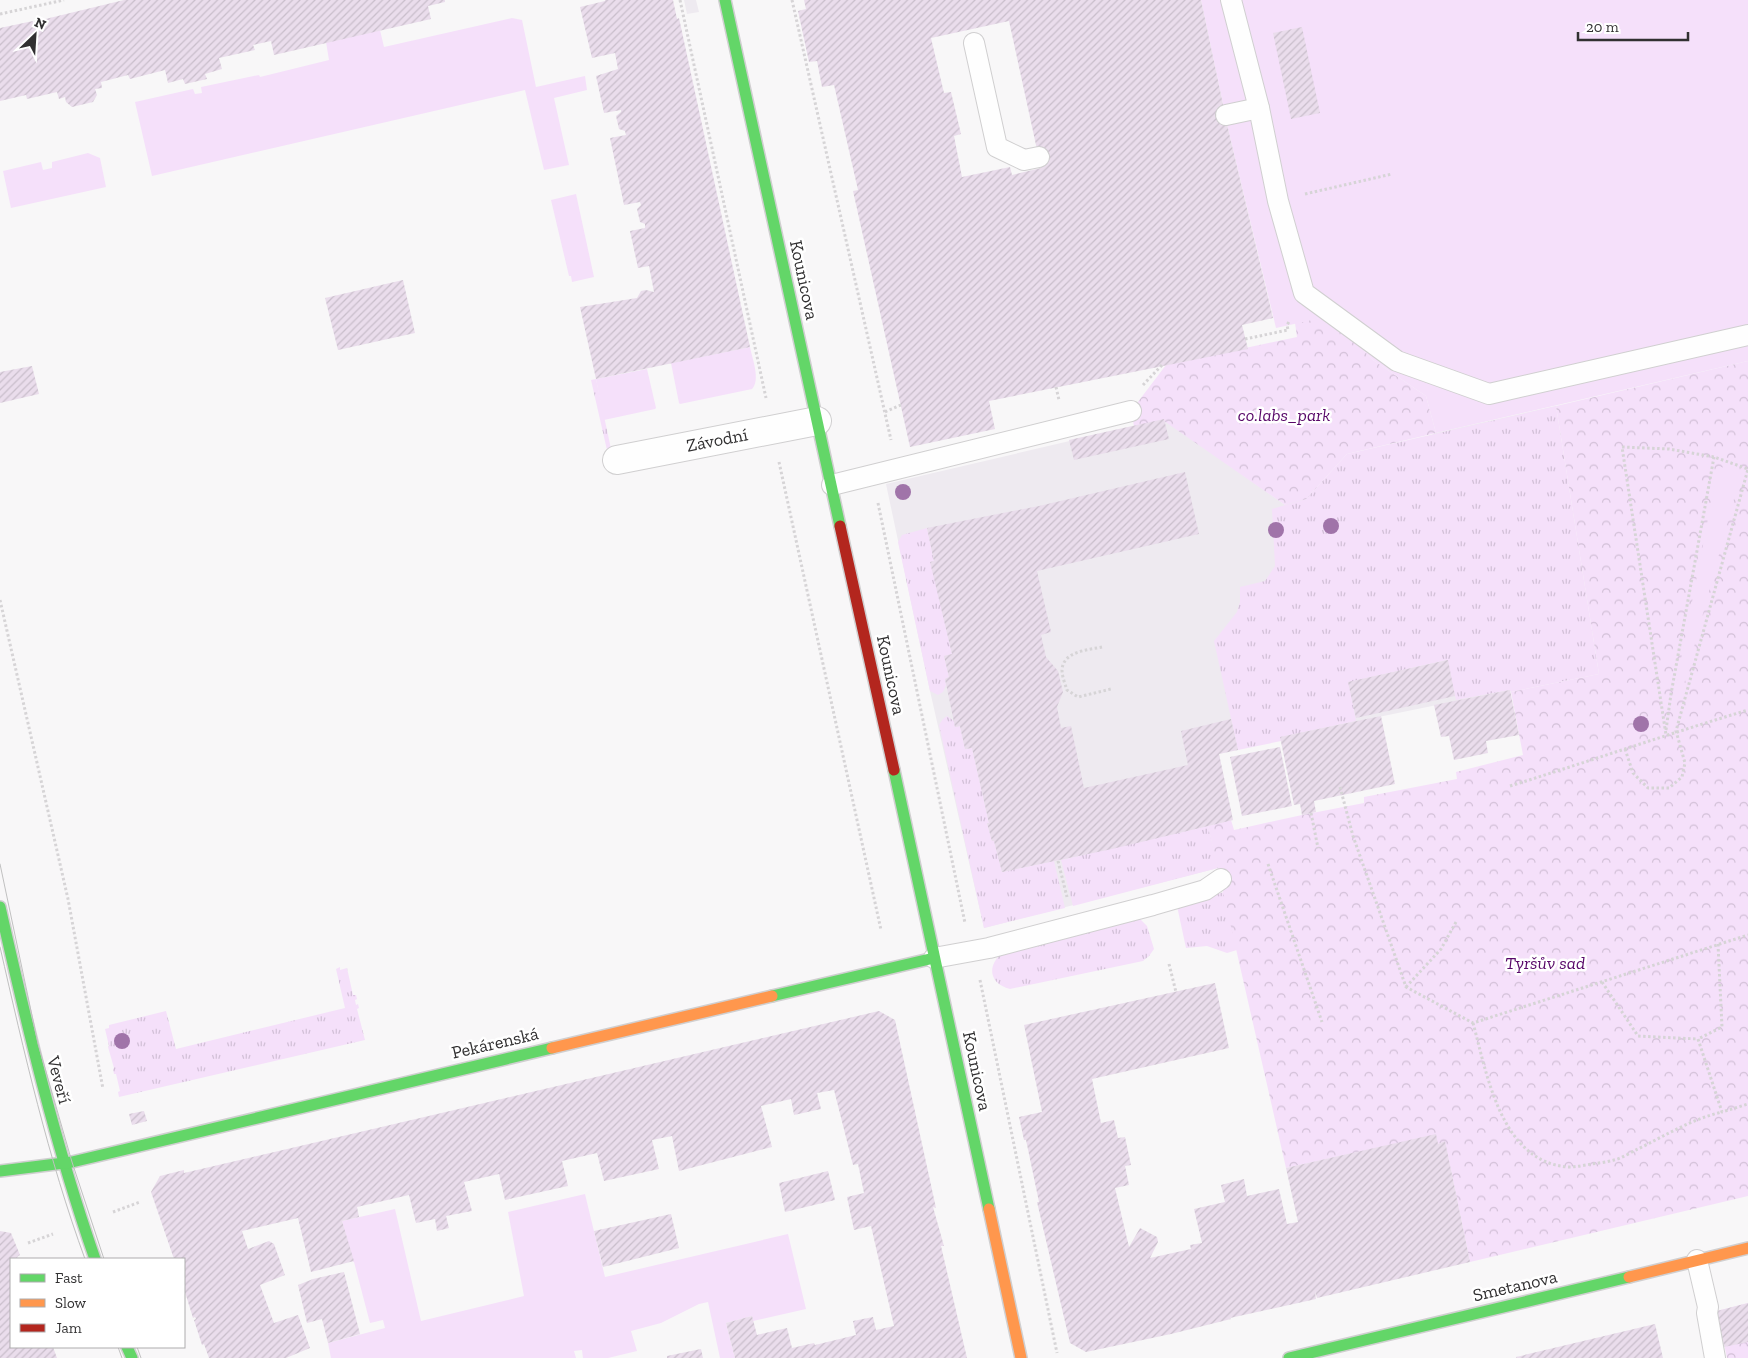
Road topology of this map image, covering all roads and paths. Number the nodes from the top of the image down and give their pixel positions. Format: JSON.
{"nodes":[{"id":1,"x":64,"y":0,"type":"edge"},
{"id":2,"x":680,"y":0,"type":"edge"},
{"id":3,"x":725,"y":0,"type":"edge"},
{"id":4,"x":792,"y":0,"type":"edge"},
{"id":5,"x":1231,"y":0,"type":"edge"},
{"id":6,"x":0,"y":14,"type":"edge"},
{"id":7,"x":974,"y":44,"type":"dead end"},
{"id":8,"x":1258,"y":108,"type":"junction"},
{"id":9,"x":1226,"y":116,"type":"dead end"},
{"id":10,"x":1039,"y":157,"type":"dead end"},
{"id":11,"x":1392,"y":174,"type":"dead end"},
{"id":12,"x":1278,"y":201,"type":"junction"},
{"id":13,"x":1287,"y":325,"type":"dead end"},
{"id":14,"x":1748,"y":335,"type":"edge"},
{"id":15,"x":1245,"y":339,"type":"dead end"},
{"id":16,"x":901,"y":406,"type":"dead end"},
{"id":17,"x":1131,"y":410,"type":"dead end"},
{"id":18,"x":885,"y":412,"type":"junction"},
{"id":19,"x":817,"y":421,"type":"junction"},
{"id":20,"x":772,"y":429,"type":"junction"},
{"id":21,"x":1714,"y":457,"type":"junction"},
{"id":22,"x":617,"y":460,"type":"dead end"},
{"id":23,"x":872,"y":475,"type":"junction"},
{"id":24,"x":832,"y":485,"type":"junction"},
{"id":25,"x":0,"y":600,"type":"edge"},
{"id":26,"x":1102,"y":647,"type":"dead end"},
{"id":27,"x":1111,"y":689,"type":"dead end"},
{"id":28,"x":1748,"y":710,"type":"edge"},
{"id":29,"x":1676,"y":731,"type":"junction"},
{"id":30,"x":1666,"y":735,"type":"junction"},
{"id":31,"x":1625,"y":750,"type":"junction"},
{"id":32,"x":1510,"y":786,"type":"dead end"},
{"id":33,"x":1340,"y":787,"type":"dead end"},
{"id":34,"x":1311,"y":813,"type":"dead end"},
{"id":35,"x":1318,"y":848,"type":"dead end"},
{"id":36,"x":1058,"y":861,"type":"dead end"},
{"id":37,"x":1268,"y":864,"type":"dead end"},
{"id":38,"x":1221,"y":879,"type":"dead end"},
{"id":39,"x":0,"y":908,"type":"edge"},
{"id":40,"x":1456,"y":922,"type":"dead end"},
{"id":41,"x":1074,"y":926,"type":"junction"},
{"id":42,"x":881,"y":930,"type":"dead end"},
{"id":43,"x":1748,"y":935,"type":"edge"},
{"id":44,"x":1718,"y":944,"type":"junction"},
{"id":45,"x":973,"y":951,"type":"junction"},
{"id":46,"x":934,"y":958,"type":"junction"},
{"id":47,"x":1169,"y":964,"type":"dead end"},
{"id":48,"x":1602,"y":982,"type":"junction"},
{"id":49,"x":1406,"y":987,"type":"junction"},
{"id":50,"x":1176,"y":992,"type":"dead end"},
{"id":51,"x":1322,"y":1022,"type":"dead end"},
{"id":52,"x":1473,"y":1023,"type":"junction"},
{"id":53,"x":1698,"y":1039,"type":"junction"},
{"id":54,"x":104,"y":1089,"type":"dead end"},
{"id":55,"x":1748,"y":1104,"type":"edge"},
{"id":56,"x":1722,"y":1112,"type":"junction"},
{"id":57,"x":64,"y":1164,"type":"junction"},
{"id":58,"x":0,"y":1171,"type":"edge"},
{"id":59,"x":1748,"y":1248,"type":"edge"},
{"id":60,"x":95,"y":1258,"type":"edge"},
{"id":61,"x":1696,"y":1260,"type":"junction"},
{"id":62,"x":1057,"y":1354,"type":"dead end"},
{"id":63,"x":1021,"y":1358,"type":"edge"},
{"id":64,"x":1290,"y":1358,"type":"edge"},
{"id":65,"x":1716,"y":1358,"type":"edge"}],
"edges":[{"from":1,"to":6,"type":"path"},
{"from":2,"to":20,"type":"path"},
{"from":3,"to":19,"type":"street","name":"Kounicova"},
{"from":4,"to":18,"type":"path"},
{"from":5,"to":8,"type":"lane"},
{"from":7,"to":10,"type":"lane"},
{"from":8,"to":9,"type":"lane"},
{"from":8,"to":12,"type":"lane"},
{"from":11,"to":12,"type":"path"},
{"from":12,"to":14,"type":"lane"},
{"from":13,"to":15,"type":"path"},
{"from":16,"to":18,"type":"path"},
{"from":17,"to":23,"type":"lane"},
{"from":18,"to":23,"type":"path"},
{"from":19,"to":20,"type":"street","name":"Závodní"},
{"from":19,"to":24,"type":"street","name":"Kounicova"},
{"from":20,"to":22,"type":"street","name":"Závodní"},
{"from":20,"to":42,"type":"path"},
{"from":21,"to":29,"type":"path"},
{"from":21,"to":30,"type":"path"},
{"from":21,"to":30,"type":"path"},
{"from":23,"to":24,"type":"lane"},
{"from":23,"to":45,"type":"path"},
{"from":24,"to":46,"type":"street","name":"Kounicova"},
{"from":25,"to":54,"type":"path"},
{"from":26,"to":27,"type":"path"},
{"from":28,"to":29,"type":"path"},
{"from":29,"to":30,"type":"path"},
{"from":29,"to":31,"type":"path"},
{"from":30,"to":31,"type":"path"},
{"from":31,"to":32,"type":"path"},
{"from":33,"to":49,"type":"path"},
{"from":34,"to":35,"type":"path"},
{"from":36,"to":41,"type":"path"},
{"from":37,"to":51,"type":"path"},
{"from":38,"to":41,"type":"lane"},
{"from":39,"to":57,"type":"street","name":"Veveří"},
{"from":40,"to":49,"type":"path"},
{"from":41,"to":45,"type":"lane"},
{"from":43,"to":44,"type":"path"},
{"from":44,"to":48,"type":"path"},
{"from":44,"to":53,"type":"path"},
{"from":45,"to":46,"type":"lane"},
{"from":45,"to":62,"type":"path"},
{"from":46,"to":57,"type":"street","name":"Pekárenská"},
{"from":46,"to":63,"type":"street","name":"Kounicova"},
{"from":47,"to":50,"type":"path"},
{"from":48,"to":52,"type":"path"},
{"from":48,"to":53,"type":"path"},
{"from":49,"to":52,"type":"path"},
{"from":52,"to":56,"type":"path"},
{"from":53,"to":56,"type":"path"},
{"from":55,"to":56,"type":"path"},
{"from":57,"to":58,"type":"street","name":"Pekárenská"},
{"from":57,"to":60,"type":"street","name":"Veveří"},
{"from":59,"to":61,"type":"street","name":"Smetanova"},
{"from":61,"to":64,"type":"street","name":"Smetanova"},
{"from":61,"to":65,"type":"lane"}]}
